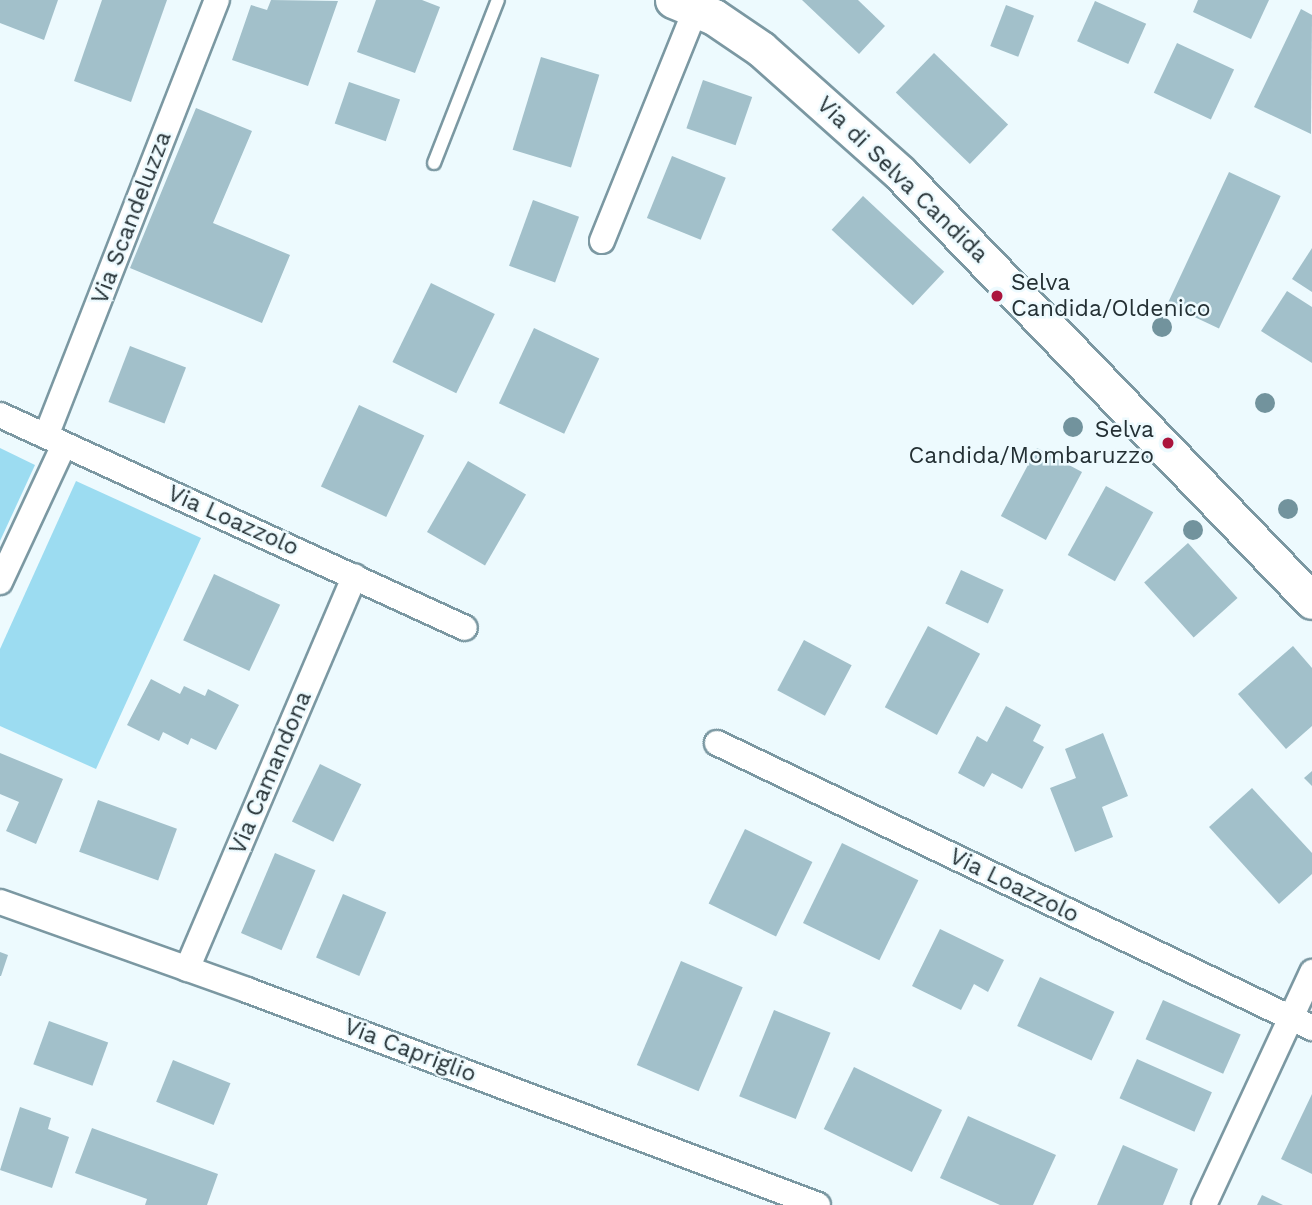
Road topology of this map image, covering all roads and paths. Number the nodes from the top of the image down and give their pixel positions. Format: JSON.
{"nodes":[{"id":1,"x":217,"y":0,"type":"edge"},
{"id":2,"x":498,"y":0,"type":"edge"},
{"id":3,"x":701,"y":6,"type":"edge"},
{"id":4,"x":434,"y":163,"type":"dead end"},
{"id":5,"x":601,"y":241,"type":"dead end"},
{"id":6,"x":0,"y":415,"type":"edge"},
{"id":7,"x":55,"y":441,"type":"junction"},
{"id":8,"x":355,"y":576,"type":"junction"},
{"id":9,"x":0,"y":582,"type":"edge"},
{"id":10,"x":1312,"y":601,"type":"edge"},
{"id":11,"x":465,"y":628,"type":"dead end"},
{"id":12,"x":717,"y":743,"type":"dead end"},
{"id":13,"x":0,"y":902,"type":"edge"},
{"id":14,"x":187,"y":969,"type":"junction"},
{"id":15,"x":1312,"y":972,"type":"edge"},
{"id":16,"x":1301,"y":1023,"type":"edge"},
{"id":17,"x":818,"y":1205,"type":"edge"},
{"id":18,"x":1204,"y":1205,"type":"edge"}],
"edges":[{"from":1,"to":7,"type":"street","name":"Via Scandeluzza"},
{"from":2,"to":4,"type":"lane"},
{"from":3,"to":5,"type":"street"},
{"from":3,"to":10,"type":"street","name":"Via di Selva Candida"},
{"from":6,"to":7,"type":"street","name":"Via Loazzolo"},
{"from":7,"to":8,"type":"street","name":"Via Loazzolo"},
{"from":7,"to":9,"type":"street","name":"Via Scandeluzza"},
{"from":8,"to":11,"type":"street","name":"Via Loazzolo"},
{"from":8,"to":14,"type":"street","name":"Via Camandona"},
{"from":12,"to":16,"type":"street","name":"Via Loazzolo"},
{"from":13,"to":14,"type":"street","name":"Via Capriglio"},
{"from":14,"to":17,"type":"street","name":"Via Capriglio"},
{"from":15,"to":16,"type":"street"},
{"from":16,"to":18,"type":"street"}]}
